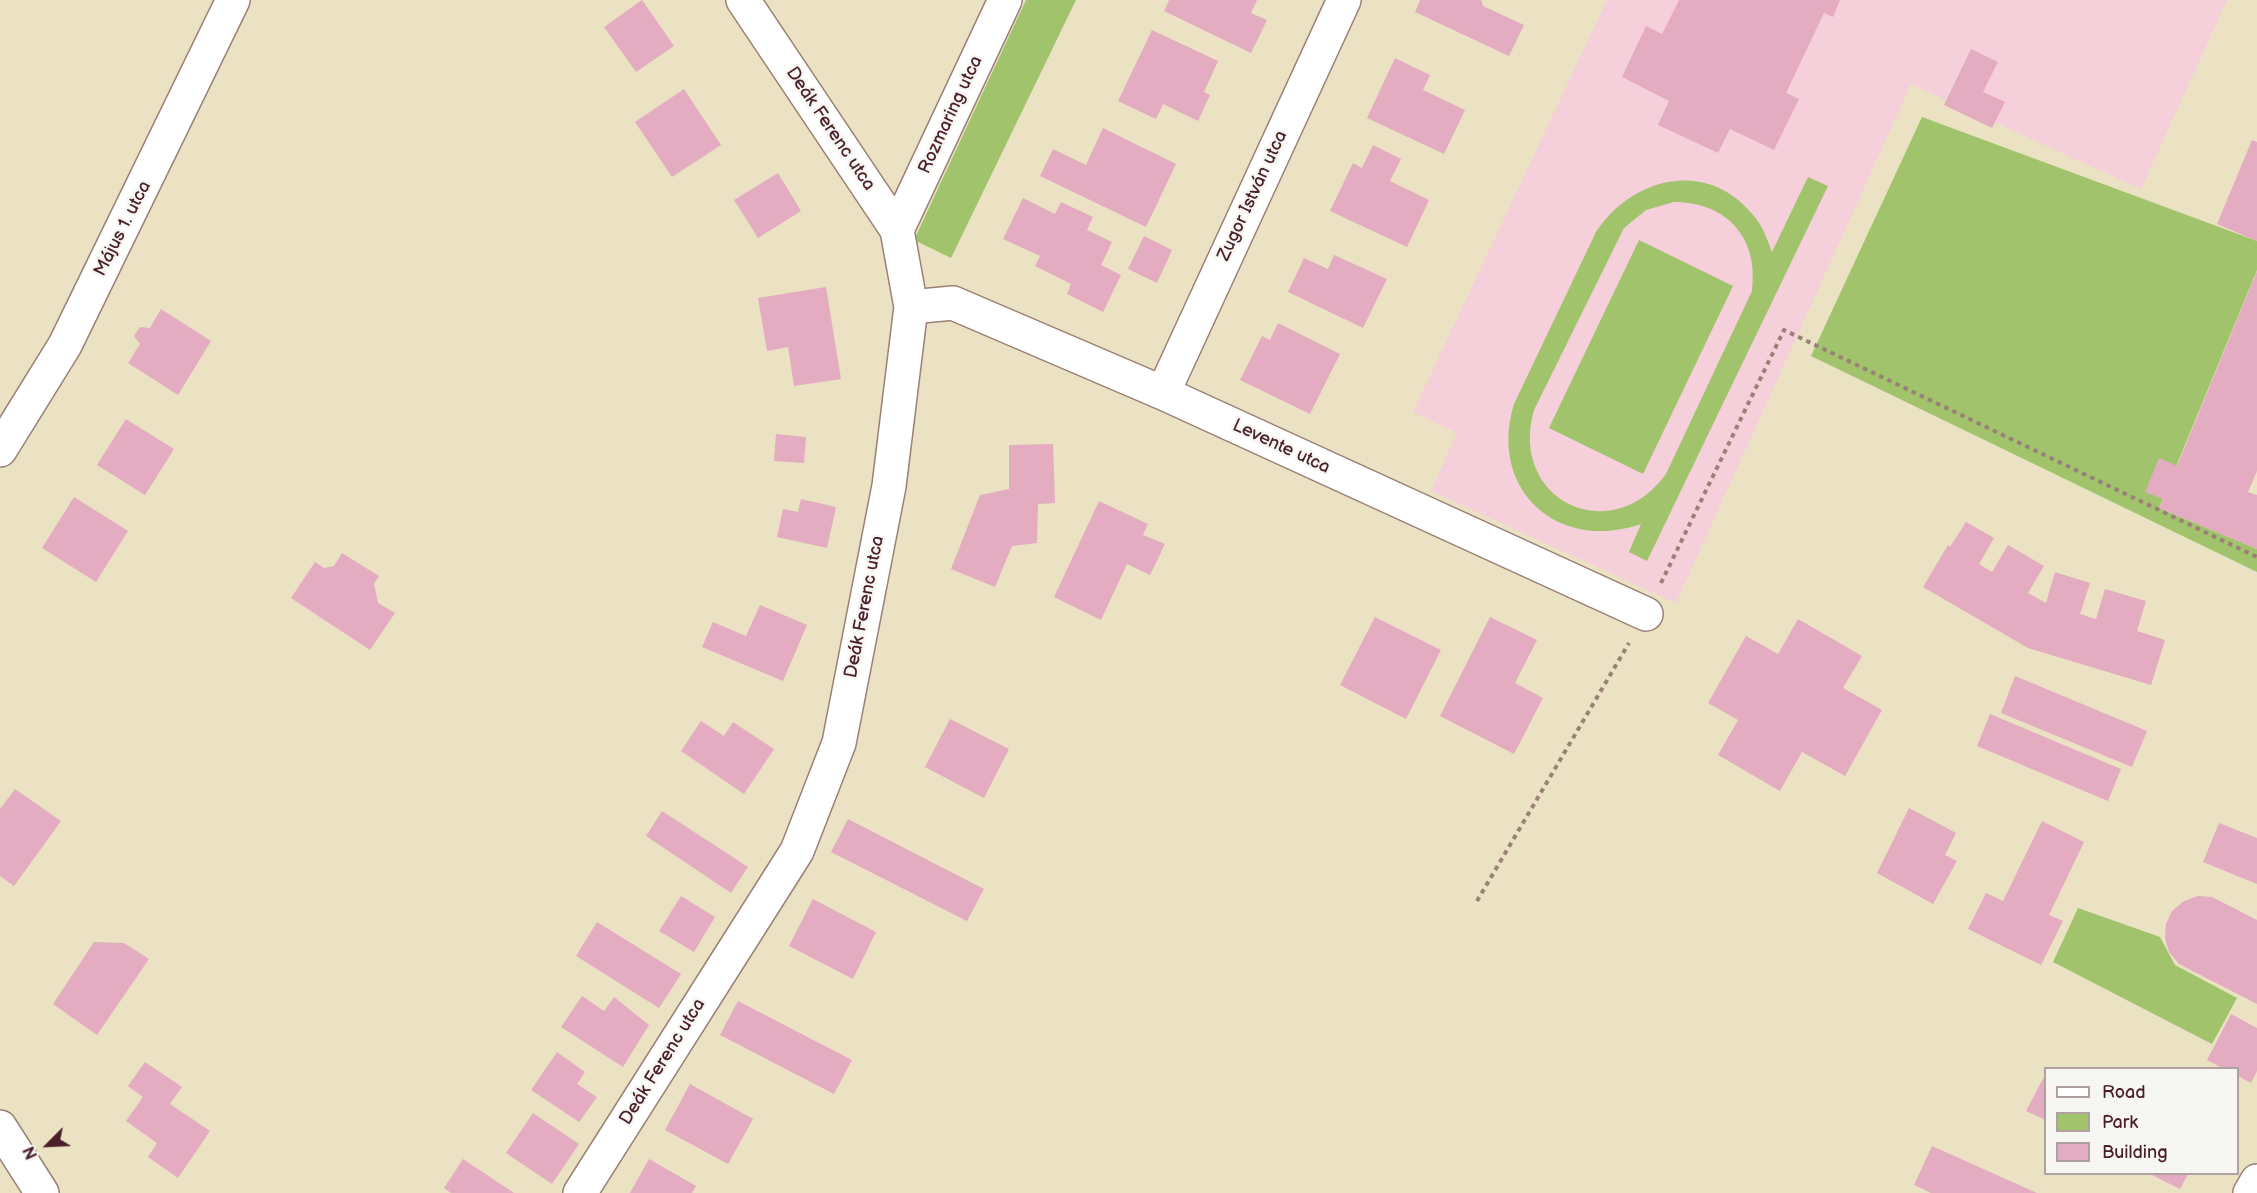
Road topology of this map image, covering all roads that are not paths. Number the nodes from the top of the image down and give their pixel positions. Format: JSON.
{"nodes":[{"id":1,"x":233,"y":0,"type":"edge"},
{"id":2,"x":743,"y":0,"type":"edge"},
{"id":3,"x":1005,"y":0,"type":"edge"},
{"id":4,"x":1344,"y":0,"type":"edge"},
{"id":5,"x":897,"y":230,"type":"junction"},
{"id":6,"x":910,"y":307,"type":"junction"},
{"id":7,"x":1163,"y":393,"type":"junction"},
{"id":8,"x":0,"y":450,"type":"edge"},
{"id":9,"x":1646,"y":614,"type":"road end"},
{"id":10,"x":0,"y":1127,"type":"edge"},
{"id":11,"x":2257,"y":1181,"type":"edge"},
{"id":12,"x":42,"y":1193,"type":"edge"},
{"id":13,"x":580,"y":1193,"type":"edge"},
{"id":14,"x":2250,"y":1193,"type":"edge"}],
"edges":[{"from":1,"to":8,"type":"street","name":"Május 1. utca"},
{"from":2,"to":5,"type":"street","name":"Deák Ferenc utca"},
{"from":3,"to":5,"type":"street","name":"Rozmaring utca"},
{"from":4,"to":7,"type":"street","name":"Zugor István utca"},
{"from":5,"to":6,"type":"street","name":"Deák Ferenc utca"},
{"from":6,"to":7,"type":"street","name":"Levente utca"},
{"from":6,"to":13,"type":"street","name":"Deák Ferenc utca"},
{"from":7,"to":9,"type":"street","name":"Levente utca"},
{"from":10,"to":12,"type":"street"},
{"from":11,"to":14,"type":"street"}]}
